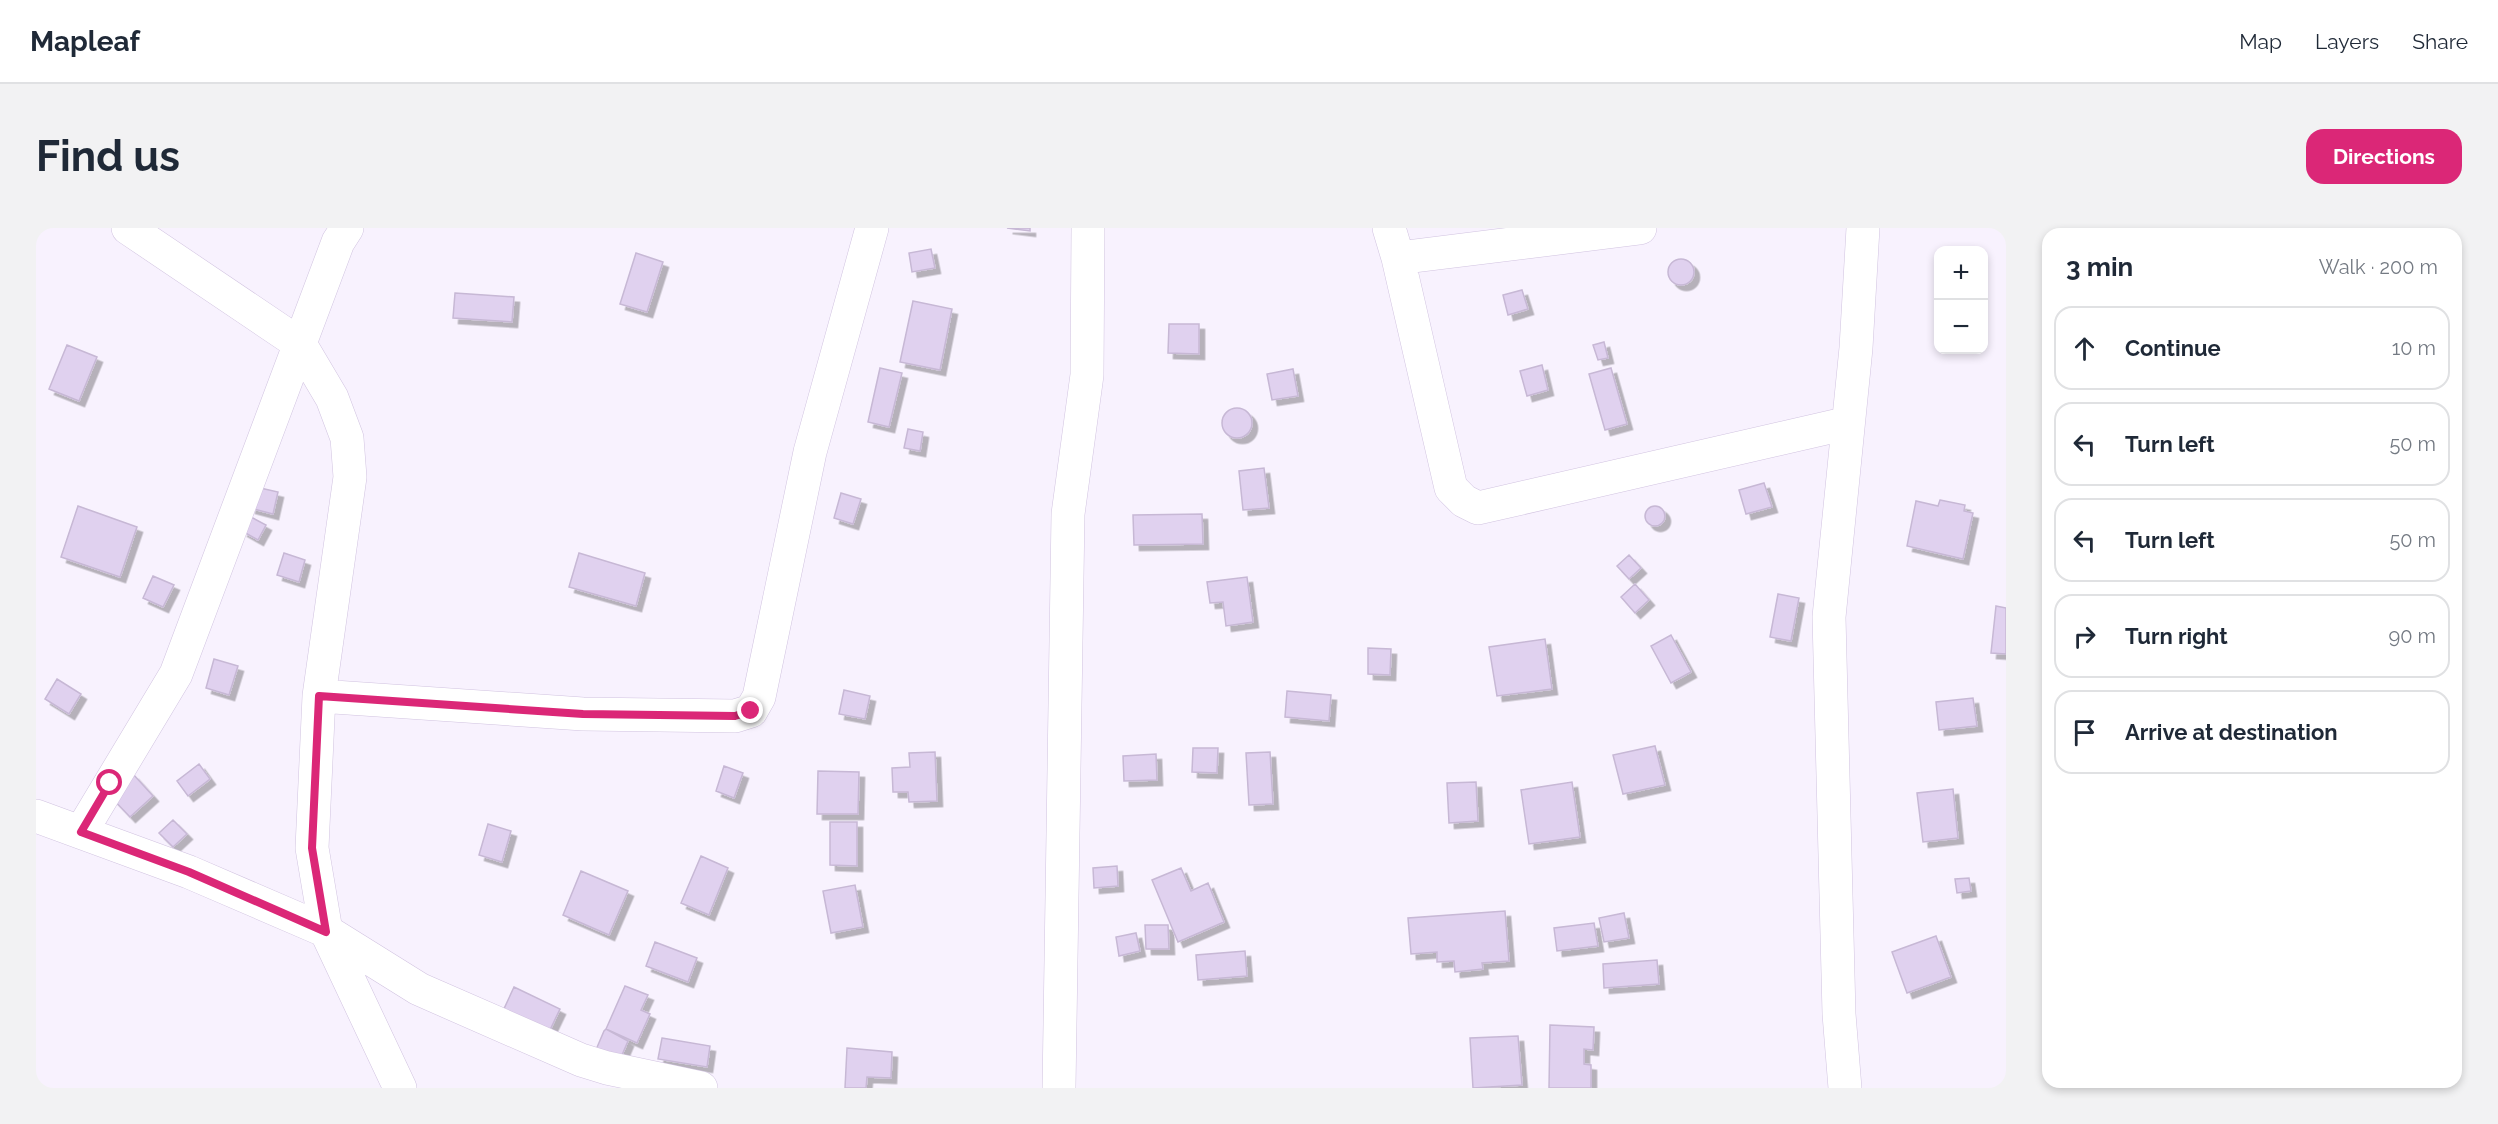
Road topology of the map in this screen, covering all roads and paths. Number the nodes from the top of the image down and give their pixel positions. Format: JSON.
{"nodes":[{"id":1,"x":128,"y":228,"type":"edge"},
{"id":2,"x":347,"y":228,"type":"edge"},
{"id":3,"x":872,"y":228,"type":"edge"},
{"id":4,"x":1088,"y":228,"type":"edge"},
{"id":5,"x":1640,"y":228,"type":"edge"},
{"id":6,"x":1863,"y":228,"type":"edge"},
{"id":7,"x":1394,"y":243,"type":"edge"},
{"id":8,"x":300,"y":344,"type":"junction"},
{"id":9,"x":1848,"y":423,"type":"junction"},
{"id":10,"x":319,"y":696,"type":"junction"},
{"id":11,"x":36,"y":816,"type":"edge"},
{"id":12,"x":81,"y":832,"type":"junction"},
{"id":13,"x":326,"y":932,"type":"junction"},
{"id":14,"x":400,"y":1088,"type":"edge"},
{"id":15,"x":702,"y":1088,"type":"edge"},
{"id":16,"x":1059,"y":1088,"type":"edge"},
{"id":17,"x":1845,"y":1088,"type":"edge"}],
"edges":[{"from":1,"to":8,"type":"street"},
{"from":2,"to":8,"type":"street"},
{"from":3,"to":10,"type":"street"},
{"from":4,"to":16,"type":"street"},
{"from":5,"to":7,"type":"street"},
{"from":6,"to":9,"type":"street"},
{"from":7,"to":9,"type":"street"},
{"from":8,"to":10,"type":"street"},
{"from":8,"to":12,"type":"street"},
{"from":9,"to":17,"type":"street"},
{"from":10,"to":13,"type":"street"},
{"from":11,"to":12,"type":"street"},
{"from":12,"to":13,"type":"street"},
{"from":13,"to":14,"type":"street"},
{"from":13,"to":15,"type":"street"}]}
